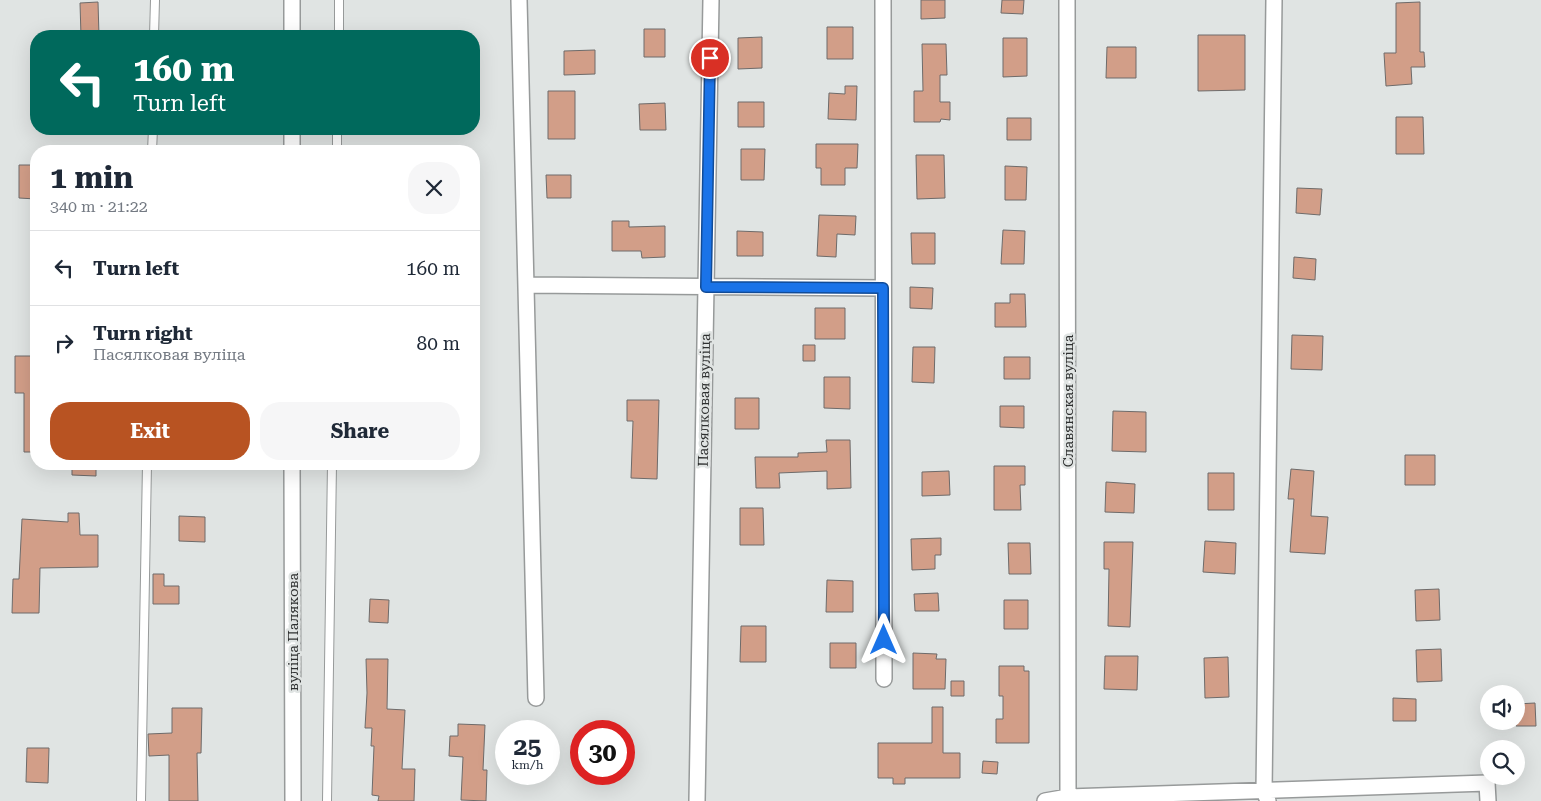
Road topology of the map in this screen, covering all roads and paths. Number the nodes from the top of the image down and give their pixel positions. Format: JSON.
{"nodes":[{"id":1,"x":155,"y":0,"type":"edge"},
{"id":2,"x":292,"y":0,"type":"edge"},
{"id":3,"x":339,"y":0,"type":"edge"},
{"id":4,"x":519,"y":0,"type":"edge"},
{"id":5,"x":711,"y":0,"type":"edge"},
{"id":6,"x":883,"y":0,"type":"edge"},
{"id":7,"x":1067,"y":0,"type":"edge"},
{"id":8,"x":1274,"y":0,"type":"edge"},
{"id":9,"x":154,"y":30,"type":"edge"},
{"id":10,"x":292,"y":30,"type":"edge"},
{"id":11,"x":339,"y":30,"type":"edge"},
{"id":12,"x":526,"y":285,"type":"junction"},
{"id":13,"x":706,"y":287,"type":"junction"},
{"id":14,"x":883,"y":288,"type":"junction"},
{"id":15,"x":147,"y":470,"type":"edge"},
{"id":16,"x":292,"y":470,"type":"edge"},
{"id":17,"x":332,"y":470,"type":"edge"},
{"id":18,"x":884,"y":679,"type":"dead end"},
{"id":19,"x":536,"y":698,"type":"dead end"},
{"id":20,"x":1266,"y":796,"type":"edge"},
{"id":21,"x":1069,"y":799,"type":"edge"},
{"id":22,"x":141,"y":801,"type":"edge"},
{"id":23,"x":293,"y":801,"type":"edge"},
{"id":24,"x":327,"y":801,"type":"edge"},
{"id":25,"x":698,"y":801,"type":"edge"},
{"id":26,"x":1045,"y":801,"type":"edge"},
{"id":27,"x":1488,"y":801,"type":"edge"}],
"edges":[{"from":1,"to":9,"type":"lane"},
{"from":2,"to":10,"type":"street"},
{"from":3,"to":11,"type":"lane"},
{"from":4,"to":12,"type":"street"},
{"from":5,"to":13,"type":"street","name":"Пасялковая вуліца"},
{"from":6,"to":14,"type":"street"},
{"from":7,"to":21,"type":"street","name":"Славянская вуліца"},
{"from":8,"to":20,"type":"street"},
{"from":12,"to":13,"type":"street"},
{"from":12,"to":19,"type":"street"},
{"from":13,"to":14,"type":"street"},
{"from":13,"to":25,"type":"street","name":"Пасялковая вуліца"},
{"from":14,"to":18,"type":"street"},
{"from":15,"to":22,"type":"lane"},
{"from":16,"to":23,"type":"street","name":"вуліца Палякова"},
{"from":17,"to":24,"type":"lane"},
{"from":20,"to":21,"type":"street"},
{"from":20,"to":27,"type":"street"},
{"from":21,"to":26,"type":"street"}]}
